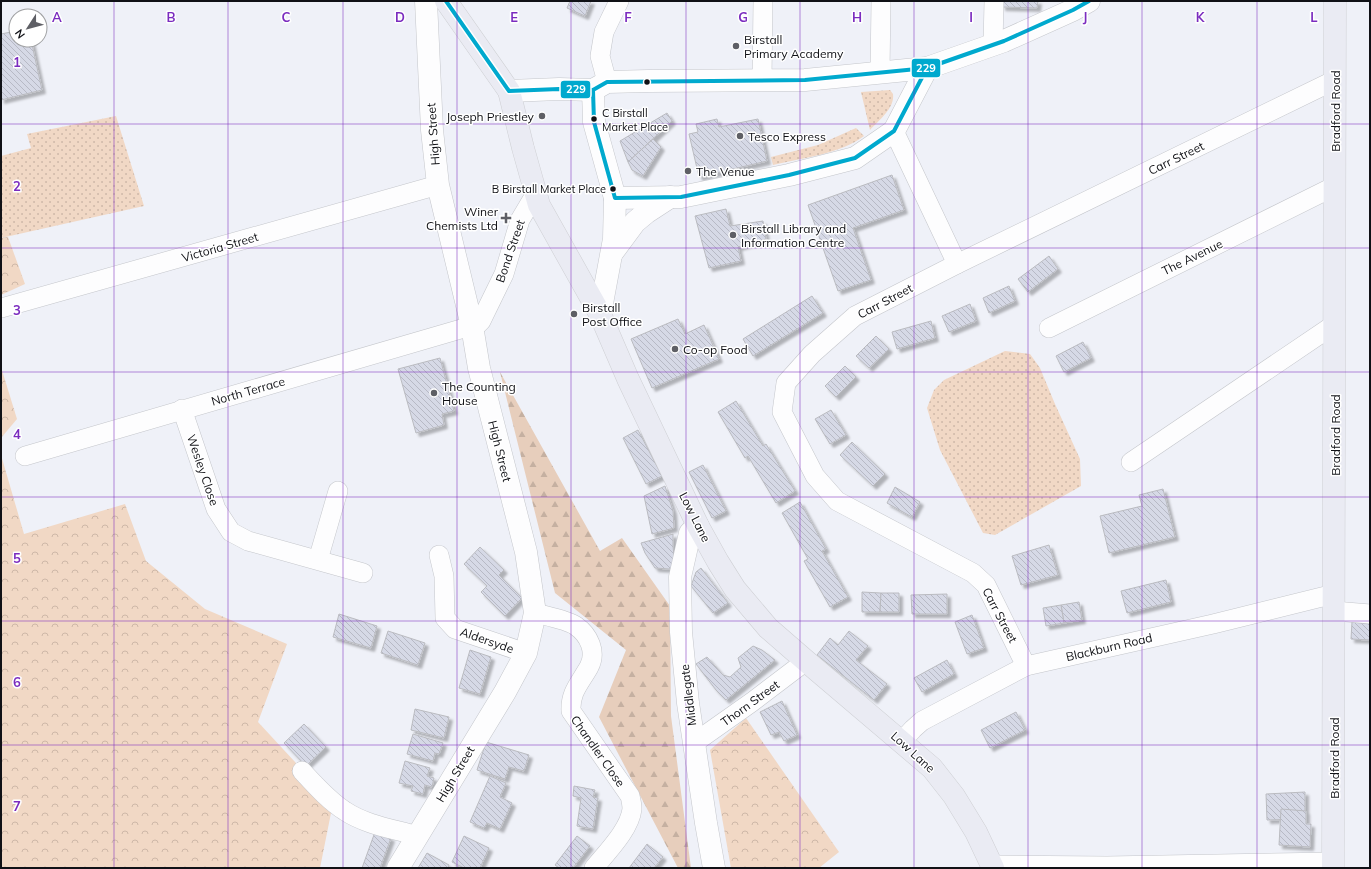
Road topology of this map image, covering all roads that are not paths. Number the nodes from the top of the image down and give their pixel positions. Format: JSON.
{"nodes":[{"id":1,"x":426,"y":1,"type":"edge"},
{"id":2,"x":446,"y":1,"type":"edge"},
{"id":3,"x":619,"y":1,"type":"edge"},
{"id":4,"x":763,"y":1,"type":"edge"},
{"id":5,"x":881,"y":1,"type":"edge"},
{"id":6,"x":994,"y":1,"type":"edge"},
{"id":7,"x":1089,"y":1,"type":"edge"},
{"id":8,"x":1335,"y":1,"type":"edge"},
{"id":9,"x":993,"y":45,"type":"junction"},
{"id":10,"x":927,"y":68,"type":"junction"},
{"id":11,"x":880,"y":73,"type":"junction"},
{"id":12,"x":762,"y":80,"type":"junction"},
{"id":13,"x":1335,"y":80,"type":"junction"},
{"id":14,"x":600,"y":86,"type":"junction"},
{"id":15,"x":509,"y":91,"type":"junction"},
{"id":16,"x":894,"y":131,"type":"junction"},
{"id":17,"x":438,"y":185,"type":"junction"},
{"id":18,"x":1335,"y":186,"type":"junction"},
{"id":19,"x":536,"y":193,"type":"junction"},
{"id":20,"x":670,"y":197,"type":"junction"},
{"id":21,"x":615,"y":198,"type":"junction"},
{"id":22,"x":612,"y":254,"type":"junction"},
{"id":23,"x":957,"y":264,"type":"junction"},
{"id":24,"x":1,"y":308,"type":"edge"},
{"id":25,"x":600,"y":314,"type":"junction"},
{"id":26,"x":1335,"y":324,"type":"junction"},
{"id":27,"x":472,"y":326,"type":"junction"},
{"id":28,"x":1049,"y":328,"type":"dead end"},
{"id":29,"x":182,"y":409,"type":"junction"},
{"id":30,"x":25,"y":456,"type":"dead end"},
{"id":31,"x":1130,"y":462,"type":"dead end"},
{"id":32,"x":338,"y":491,"type":"dead end"},
{"id":33,"x":698,"y":526,"type":"junction"},
{"id":34,"x":439,"y":555,"type":"dead end"},
{"id":35,"x":318,"y":560,"type":"junction"},
{"id":36,"x":363,"y":573,"type":"dead end"},
{"id":37,"x":1334,"y":603,"type":"junction"},
{"id":38,"x":535,"y":613,"type":"junction"},
{"id":39,"x":1370,"y":614,"type":"edge"},
{"id":40,"x":526,"y":654,"type":"junction"},
{"id":41,"x":806,"y":661,"type":"junction"},
{"id":42,"x":1026,"y":666,"type":"junction"},
{"id":43,"x":902,"y":741,"type":"junction"},
{"id":44,"x":694,"y":743,"type":"junction"},
{"id":45,"x":302,"y":771,"type":"dead end"},
{"id":46,"x":418,"y":836,"type":"junction"},
{"id":47,"x":1334,"y":865,"type":"edge"},
{"id":48,"x":993,"y":866,"type":"edge"},
{"id":49,"x":1217,"y":866,"type":"edge"},
{"id":50,"x":398,"y":868,"type":"edge"},
{"id":51,"x":594,"y":868,"type":"edge"},
{"id":52,"x":714,"y":868,"type":"edge"}],
"edges":[{"from":1,"to":17,"type":"street","name":"High Street"},
{"from":2,"to":15,"type":"main road"},
{"from":3,"to":14,"type":"street"},
{"from":4,"to":12,"type":"street"},
{"from":5,"to":11,"type":"street"},
{"from":6,"to":9,"type":"street"},
{"from":7,"to":9,"type":"street"},
{"from":8,"to":13,"type":"main road","name":"Bradford Road"},
{"from":9,"to":10,"type":"street"},
{"from":10,"to":11,"type":"street"},
{"from":10,"to":16,"type":"street"},
{"from":11,"to":12,"type":"street"},
{"from":12,"to":14,"type":"street"},
{"from":13,"to":18,"type":"main road","name":"Bradford Road"},
{"from":13,"to":23,"type":"street","name":"Carr Street"},
{"from":14,"to":15,"type":"street"},
{"from":14,"to":21,"type":"street"},
{"from":15,"to":19,"type":"main road","name":"Low Lane"},
{"from":16,"to":20,"type":"street"},
{"from":16,"to":23,"type":"street"},
{"from":17,"to":24,"type":"street","name":"Victoria Street"},
{"from":17,"to":27,"type":"street","name":"High Street"},
{"from":18,"to":26,"type":"main road","name":"Bradford Road"},
{"from":18,"to":28,"type":"street","name":"The Avenue"},
{"from":19,"to":25,"type":"main road","name":"Low Lane"},
{"from":19,"to":27,"type":"street","name":"Bond Street"},
{"from":20,"to":21,"type":"street"},
{"from":20,"to":22,"type":"street"},
{"from":21,"to":22,"type":"street"},
{"from":22,"to":25,"type":"street"},
{"from":23,"to":42,"type":"street","name":"Carr Street"},
{"from":25,"to":33,"type":"main road","name":"Low Lane"},
{"from":26,"to":31,"type":"street"},
{"from":26,"to":37,"type":"main road","name":"Bradford Road"},
{"from":27,"to":29,"type":"street","name":"North Terrace"},
{"from":27,"to":38,"type":"street","name":"High Street"},
{"from":29,"to":30,"type":"street","name":"North Terrace"},
{"from":29,"to":35,"type":"street","name":"Wesley Close"},
{"from":32,"to":35,"type":"street"},
{"from":33,"to":41,"type":"main road","name":"Low Lane"},
{"from":33,"to":44,"type":"street","name":"Middlegate"},
{"from":34,"to":40,"type":"street","name":"Aldersyde"},
{"from":35,"to":36,"type":"street","name":"Wesley Close"},
{"from":37,"to":39,"type":"street","name":"Blackburn Road"},
{"from":37,"to":42,"type":"street","name":"Blackburn Road"},
{"from":37,"to":47,"type":"main road","name":"Bradford Road"},
{"from":38,"to":40,"type":"street","name":"High Street"},
{"from":38,"to":51,"type":"street","name":"Chandler Close"},
{"from":40,"to":46,"type":"street","name":"High Street"},
{"from":41,"to":43,"type":"main road","name":"Low Lane"},
{"from":41,"to":44,"type":"street","name":"Thorn Street"},
{"from":42,"to":43,"type":"street","name":"Blackburn Road"},
{"from":43,"to":48,"type":"main road","name":"Low Lane"},
{"from":44,"to":52,"type":"street","name":"Middlegate"},
{"from":45,"to":46,"type":"street"},
{"from":46,"to":50,"type":"street","name":"High Street"},
{"from":47,"to":49,"type":"street"},
{"from":48,"to":49,"type":"street"}]}
